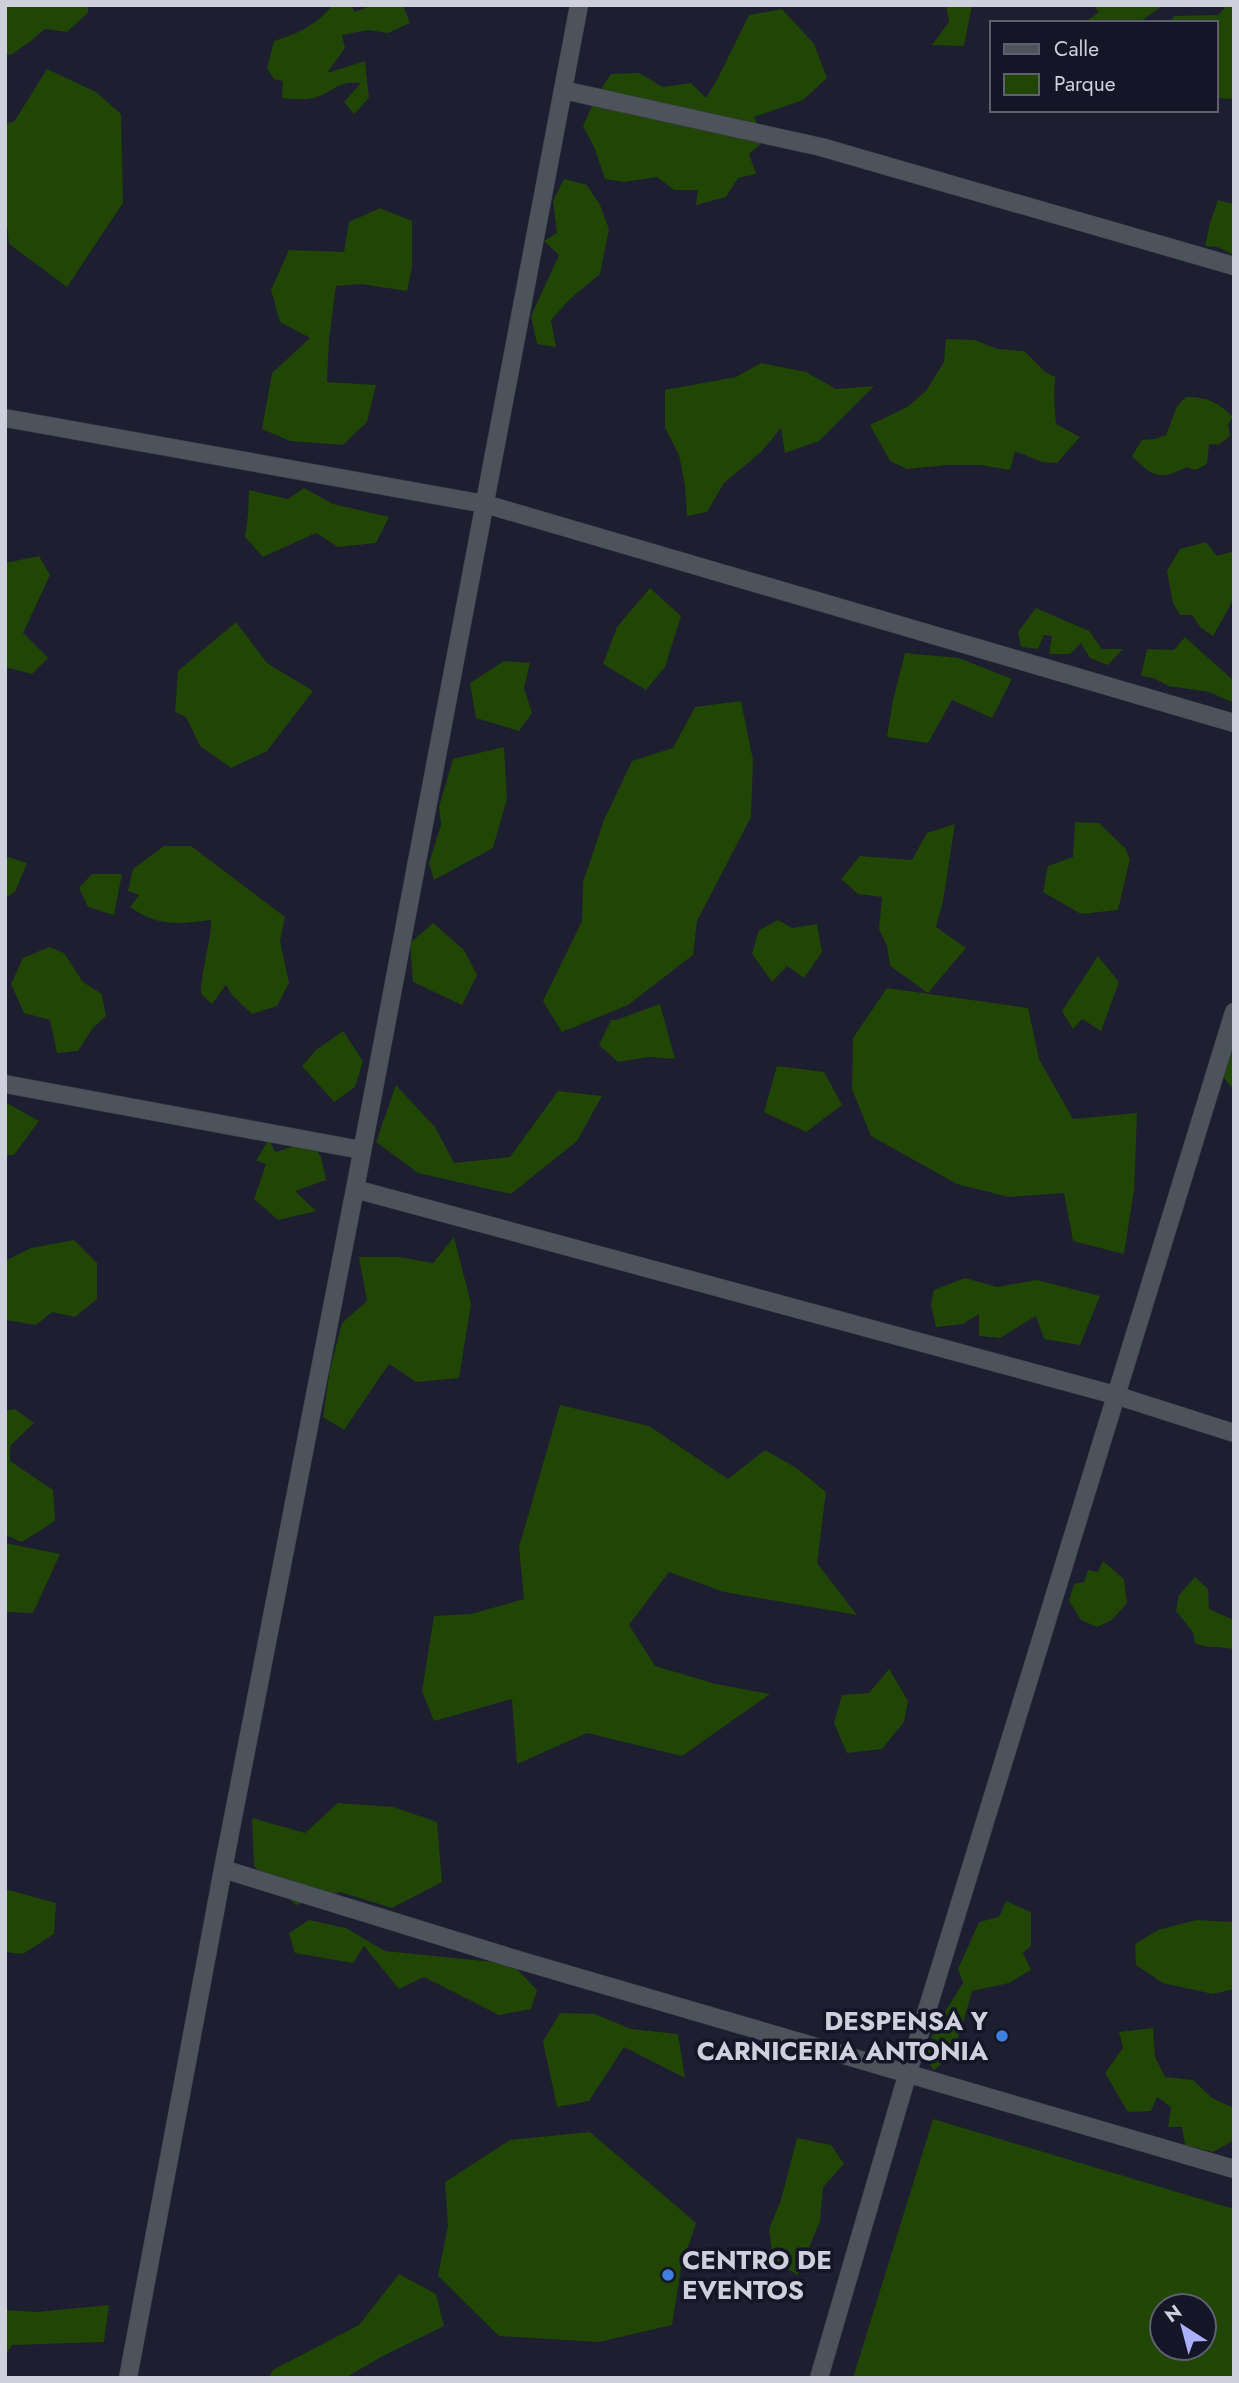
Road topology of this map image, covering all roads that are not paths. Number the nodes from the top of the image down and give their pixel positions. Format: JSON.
{"nodes":[{"id":1,"x":579,"y":5,"type":"edge"},
{"id":2,"x":563,"y":90,"type":"junction"},
{"id":3,"x":1234,"y":266,"type":"edge"},
{"id":4,"x":5,"y":418,"type":"edge"},
{"id":5,"x":485,"y":504,"type":"junction"},
{"id":6,"x":1234,"y":723,"type":"edge"},
{"id":7,"x":1234,"y":1012,"type":"edge"},
{"id":8,"x":5,"y":1084,"type":"edge"},
{"id":9,"x":361,"y":1150,"type":"junction"},
{"id":10,"x":355,"y":1189,"type":"junction"},
{"id":11,"x":1115,"y":1395,"type":"junction"},
{"id":12,"x":1234,"y":1433,"type":"edge"},
{"id":13,"x":223,"y":1869,"type":"junction"},
{"id":14,"x":908,"y":2072,"type":"junction"},
{"id":15,"x":1234,"y":2169,"type":"edge"},
{"id":16,"x":128,"y":2378,"type":"edge"},
{"id":17,"x":819,"y":2378,"type":"edge"}],
"edges":[{"from":1,"to":2,"type":"street"},
{"from":2,"to":3,"type":"street"},
{"from":2,"to":5,"type":"street"},
{"from":4,"to":5,"type":"street"},
{"from":5,"to":6,"type":"street"},
{"from":5,"to":9,"type":"street"},
{"from":7,"to":11,"type":"street"},
{"from":8,"to":9,"type":"street"},
{"from":9,"to":10,"type":"street"},
{"from":10,"to":11,"type":"street"},
{"from":10,"to":13,"type":"street"},
{"from":11,"to":12,"type":"street"},
{"from":11,"to":14,"type":"street"},
{"from":13,"to":14,"type":"street"},
{"from":13,"to":16,"type":"street"},
{"from":14,"to":15,"type":"street"},
{"from":14,"to":17,"type":"street"}]}
